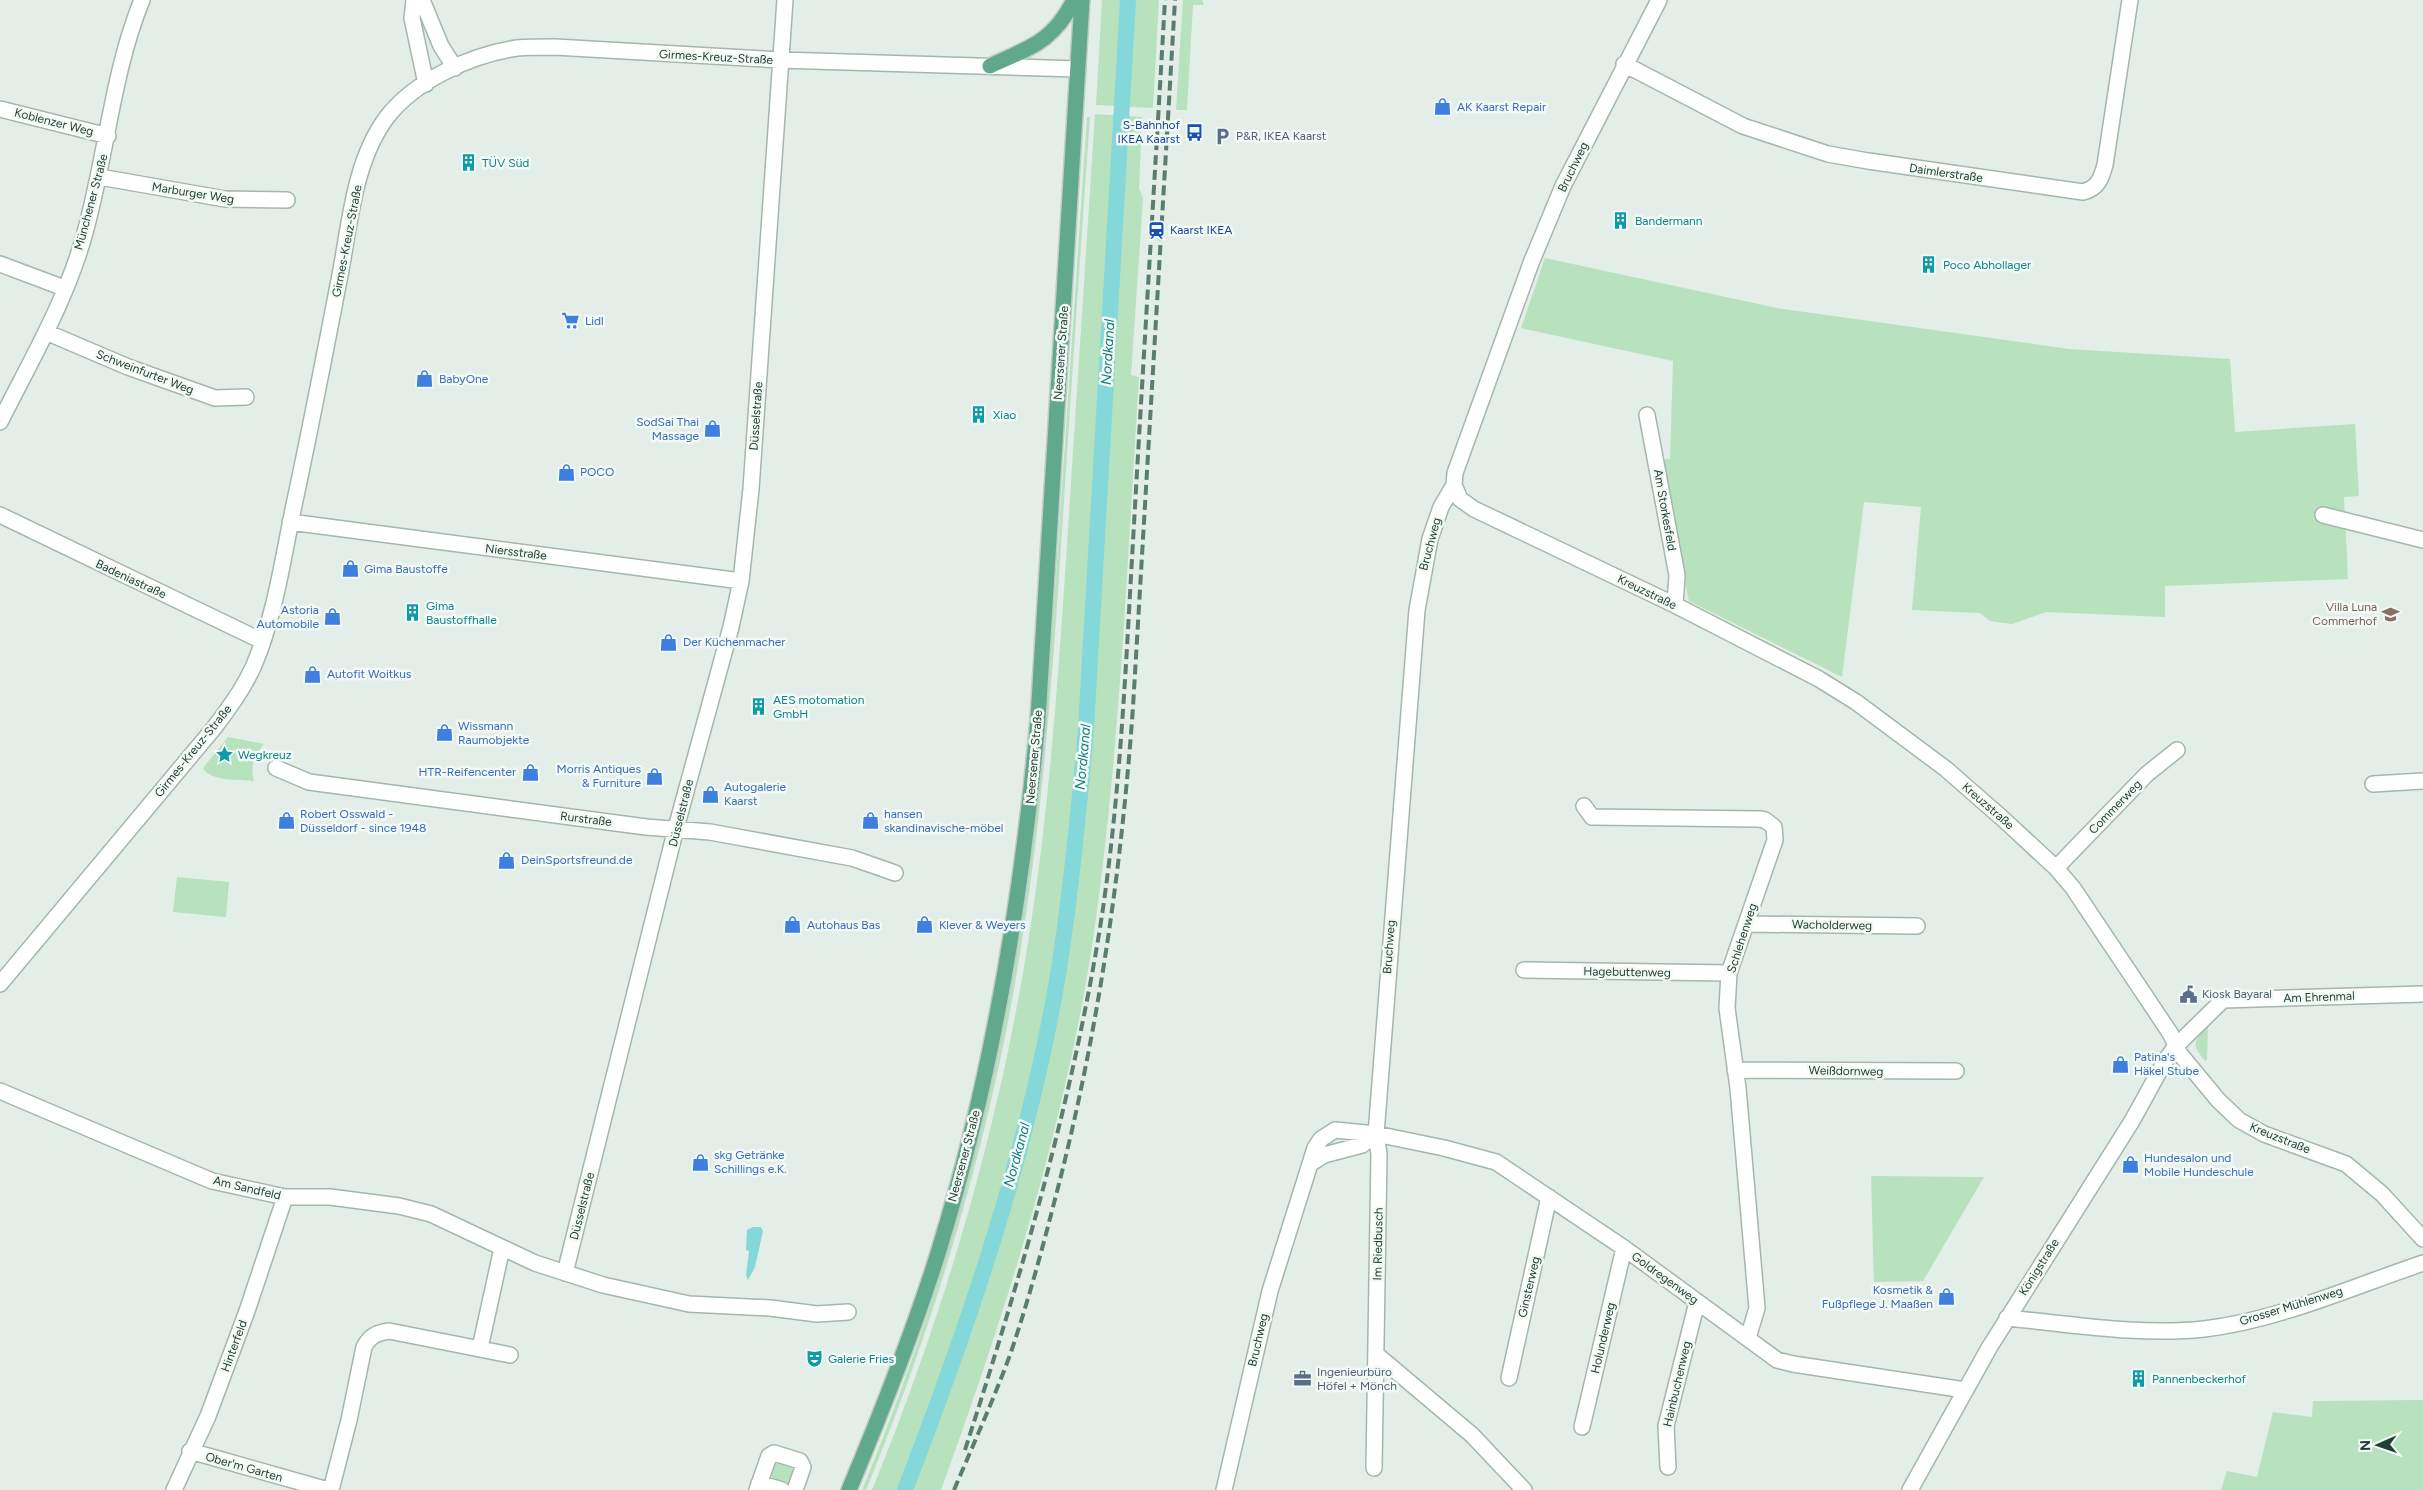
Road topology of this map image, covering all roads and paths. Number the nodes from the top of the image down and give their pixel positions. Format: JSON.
{"nodes":[{"id":1,"x":142,"y":0,"type":"edge"},
{"id":2,"x":414,"y":0,"type":"edge"},
{"id":3,"x":422,"y":0,"type":"edge"},
{"id":4,"x":785,"y":0,"type":"edge"},
{"id":5,"x":1074,"y":0,"type":"edge"},
{"id":6,"x":1082,"y":0,"type":"edge"},
{"id":7,"x":1659,"y":0,"type":"edge"},
{"id":8,"x":2130,"y":0,"type":"edge"},
{"id":9,"x":780,"y":60,"type":"junction"},
{"id":10,"x":1624,"y":64,"type":"junction"},
{"id":11,"x":990,"y":66,"type":"junction"},
{"id":12,"x":455,"y":68,"type":"junction"},
{"id":13,"x":1078,"y":69,"type":"junction"},
{"id":14,"x":426,"y":84,"type":"junction"},
{"id":15,"x":0,"y":109,"type":"edge"},
{"id":16,"x":108,"y":136,"type":"junction"},
{"id":17,"x":100,"y":177,"type":"junction"},
{"id":18,"x":287,"y":200,"type":"dead end"},
{"id":19,"x":0,"y":264,"type":"edge"},
{"id":20,"x":64,"y":288,"type":"junction"},
{"id":21,"x":46,"y":332,"type":"junction"},
{"id":22,"x":246,"y":397,"type":"dead end"},
{"id":23,"x":1647,"y":415,"type":"dead end"},
{"id":24,"x":0,"y":422,"type":"edge"},
{"id":25,"x":1454,"y":485,"type":"junction"},
{"id":26,"x":2323,"y":514,"type":"dead end"},
{"id":27,"x":0,"y":515,"type":"edge"},
{"id":28,"x":290,"y":522,"type":"junction"},
{"id":29,"x":2423,"y":540,"type":"edge"},
{"id":30,"x":741,"y":581,"type":"junction"},
{"id":31,"x":1675,"y":605,"type":"junction"},
{"id":32,"x":262,"y":641,"type":"junction"},
{"id":33,"x":2177,"y":750,"type":"dead end"},
{"id":34,"x":276,"y":768,"type":"dead end"},
{"id":35,"x":2423,"y":781,"type":"edge"},
{"id":36,"x":2373,"y":784,"type":"dead end"},
{"id":37,"x":1584,"y":806,"type":"dead end"},
{"id":38,"x":676,"y":828,"type":"junction"},
{"id":39,"x":2056,"y":868,"type":"junction"},
{"id":40,"x":895,"y":873,"type":"dead end"},
{"id":41,"x":1746,"y":924,"type":"junction"},
{"id":42,"x":1917,"y":926,"type":"dead end"},
{"id":43,"x":1524,"y":970,"type":"dead end"},
{"id":44,"x":1729,"y":973,"type":"junction"},
{"id":45,"x":0,"y":984,"type":"edge"},
{"id":46,"x":2423,"y":994,"type":"edge"},
{"id":47,"x":2175,"y":1047,"type":"junction"},
{"id":48,"x":1735,"y":1070,"type":"junction"},
{"id":49,"x":1956,"y":1072,"type":"dead end"},
{"id":50,"x":0,"y":1091,"type":"edge"},
{"id":51,"x":1376,"y":1134,"type":"junction"},
{"id":52,"x":1310,"y":1164,"type":"junction"},
{"id":53,"x":285,"y":1197,"type":"junction"},
{"id":54,"x":1549,"y":1197,"type":"junction"},
{"id":55,"x":2423,"y":1239,"type":"edge"},
{"id":56,"x":502,"y":1248,"type":"junction"},
{"id":57,"x":1624,"y":1248,"type":"junction"},
{"id":58,"x":2423,"y":1263,"type":"edge"},
{"id":59,"x":565,"y":1273,"type":"junction"},
{"id":60,"x":1697,"y":1302,"type":"junction"},
{"id":61,"x":848,"y":1312,"type":"dead end"},
{"id":62,"x":2007,"y":1318,"type":"junction"},
{"id":63,"x":1748,"y":1338,"type":"junction"},
{"id":64,"x":480,"y":1348,"type":"junction"},
{"id":65,"x":510,"y":1355,"type":"dead end"},
{"id":66,"x":1378,"y":1355,"type":"junction"},
{"id":67,"x":1509,"y":1378,"type":"dead end"},
{"id":68,"x":1965,"y":1390,"type":"junction"},
{"id":69,"x":1582,"y":1427,"type":"dead end"},
{"id":70,"x":190,"y":1451,"type":"junction"},
{"id":71,"x":1668,"y":1467,"type":"dead end"},
{"id":72,"x":1374,"y":1468,"type":"dead end"},
{"id":73,"x":758,"y":1486,"type":"edge"},
{"id":74,"x":174,"y":1490,"type":"edge"},
{"id":75,"x":330,"y":1490,"type":"edge"},
{"id":76,"x":782,"y":1490,"type":"edge"},
{"id":77,"x":795,"y":1490,"type":"edge"},
{"id":78,"x":849,"y":1490,"type":"edge"},
{"id":79,"x":1224,"y":1490,"type":"edge"},
{"id":80,"x":1524,"y":1490,"type":"edge"},
{"id":81,"x":1910,"y":1490,"type":"edge"}],
"edges":[{"from":1,"to":16,"type":"street","name":"Münchener Straße"},
{"from":2,"to":14,"type":"street"},
{"from":3,"to":12,"type":"street"},
{"from":4,"to":9,"type":"street","name":"Düsselstraße"},
{"from":5,"to":11,"type":"main road"},
{"from":6,"to":13,"type":"main road","name":"Neersener Straße"},
{"from":7,"to":10,"type":"street","name":"Bruchweg"},
{"from":8,"to":10,"type":"street","name":"Daimlerstraße"},
{"from":9,"to":11,"type":"street","name":"Girmes-Kreuz-Straße"},
{"from":9,"to":12,"type":"street","name":"Girmes-Kreuz-Straße"},
{"from":9,"to":30,"type":"street","name":"Düsselstraße"},
{"from":10,"to":25,"type":"street","name":"Bruchweg"},
{"from":11,"to":13,"type":"street","name":"Girmes-Kreuz-Straße"},
{"from":12,"to":14,"type":"street","name":"Girmes-Kreuz-Straße"},
{"from":13,"to":78,"type":"main road","name":"Neersener Straße"},
{"from":14,"to":28,"type":"street","name":"Girmes-Kreuz-Straße"},
{"from":15,"to":16,"type":"street","name":"Koblenzer Weg"},
{"from":16,"to":17,"type":"street","name":"Münchener Straße"},
{"from":17,"to":18,"type":"street","name":"Marburger Weg"},
{"from":17,"to":20,"type":"street","name":"Münchener Straße"},
{"from":19,"to":20,"type":"street"},
{"from":20,"to":21,"type":"street","name":"Münchener Straße"},
{"from":21,"to":22,"type":"street","name":"Schweinfurter Weg"},
{"from":21,"to":24,"type":"street","name":"Münchener Straße"},
{"from":23,"to":31,"type":"street","name":"Am Storkesfeld"},
{"from":25,"to":31,"type":"street","name":"Kreuzstraße"},
{"from":25,"to":51,"type":"street","name":"Bruchweg"},
{"from":26,"to":29,"type":"street"},
{"from":27,"to":32,"type":"street","name":"Badeniastraße"},
{"from":28,"to":30,"type":"street","name":"Niersstraße"},
{"from":28,"to":32,"type":"street","name":"Girmes-Kreuz-Straße"},
{"from":30,"to":38,"type":"street","name":"Düsselstraße"},
{"from":31,"to":39,"type":"street","name":"Kreuzstraße"},
{"from":32,"to":45,"type":"street","name":"Girmes-Kreuz-Straße"},
{"from":33,"to":39,"type":"street","name":"Commerweg"},
{"from":34,"to":38,"type":"street","name":"Rurstraße"},
{"from":35,"to":36,"type":"street"},
{"from":37,"to":41,"type":"street","name":"Schlehenweg"},
{"from":38,"to":40,"type":"street","name":"Rurstraße"},
{"from":38,"to":59,"type":"street","name":"Düsselstraße"},
{"from":39,"to":47,"type":"street","name":"Kreuzstraße"},
{"from":41,"to":42,"type":"street","name":"Wacholderweg"},
{"from":41,"to":44,"type":"street","name":"Schlehenweg"},
{"from":43,"to":44,"type":"street","name":"Hagebuttenweg"},
{"from":44,"to":48,"type":"street","name":"Schlehenweg"},
{"from":46,"to":47,"type":"street","name":"Am Ehrenmal"},
{"from":47,"to":55,"type":"street","name":"Kreuzstraße"},
{"from":47,"to":62,"type":"street","name":"Königstraße"},
{"from":48,"to":49,"type":"street","name":"Weißdornweg"},
{"from":48,"to":63,"type":"street","name":"Schlehenweg"},
{"from":50,"to":53,"type":"street","name":"Am Sandfeld"},
{"from":51,"to":52,"type":"street"},
{"from":51,"to":52,"type":"street","name":"Bruchweg"},
{"from":51,"to":54,"type":"street","name":"Goldregenweg"},
{"from":51,"to":66,"type":"street","name":"Im Riedbusch"},
{"from":52,"to":79,"type":"street","name":"Bruchweg"},
{"from":53,"to":56,"type":"street","name":"Am Sandfeld"},
{"from":53,"to":70,"type":"street","name":"Hinterfeld"},
{"from":54,"to":57,"type":"street","name":"Goldregenweg"},
{"from":54,"to":67,"type":"street","name":"Ginsterweg"},
{"from":56,"to":59,"type":"street","name":"Am Sandfeld"},
{"from":56,"to":64,"type":"street"},
{"from":57,"to":60,"type":"street","name":"Goldregenweg"},
{"from":57,"to":69,"type":"street","name":"Holunderweg"},
{"from":58,"to":62,"type":"street","name":"Grosser Mühlenweg"},
{"from":59,"to":61,"type":"street"},
{"from":60,"to":63,"type":"street","name":"Goldregenweg"},
{"from":60,"to":71,"type":"street","name":"Hainbuchenweg"},
{"from":62,"to":68,"type":"street","name":"Königstraße"},
{"from":63,"to":68,"type":"street","name":"Goldregenweg"},
{"from":64,"to":65,"type":"street"},
{"from":64,"to":75,"type":"street"},
{"from":66,"to":72,"type":"street","name":"Im Riedbusch"},
{"from":66,"to":80,"type":"street"},
{"from":68,"to":81,"type":"street","name":"Königstraße"},
{"from":70,"to":74,"type":"street","name":"Hinterfeld"},
{"from":70,"to":75,"type":"street","name":"Ober'm Garten"},
{"from":73,"to":76,"type":"street"},
{"from":73,"to":77,"type":"street"}]}
